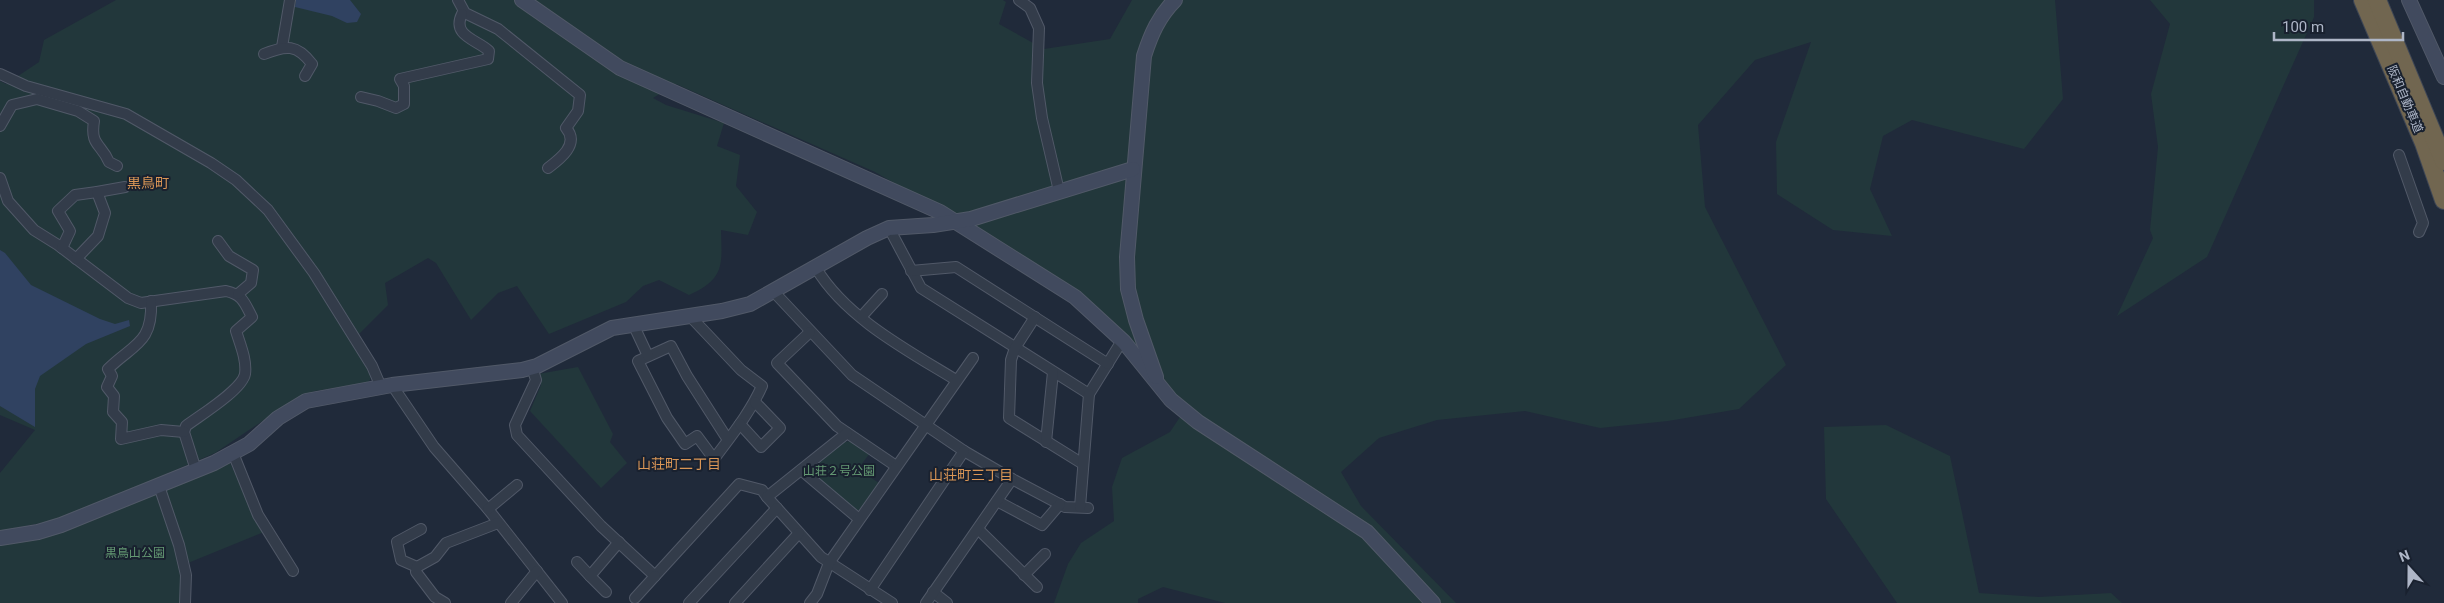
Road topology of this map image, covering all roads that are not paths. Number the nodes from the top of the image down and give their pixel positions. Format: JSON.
{"nodes":[{"id":1,"x":290,"y":0,"type":"edge"},
{"id":2,"x":458,"y":0,"type":"edge"},
{"id":3,"x":522,"y":0,"type":"edge"},
{"id":4,"x":1019,"y":0,"type":"edge"},
{"id":5,"x":1176,"y":0,"type":"edge"},
{"id":6,"x":2363,"y":0,"type":"edge"},
{"id":7,"x":2377,"y":0,"type":"edge"},
{"id":8,"x":2409,"y":0,"type":"edge"},
{"id":9,"x":462,"y":14,"type":"dead end"},
{"id":10,"x":282,"y":47,"type":"junction"},
{"id":11,"x":264,"y":54,"type":"dead end"},
{"id":12,"x":0,"y":74,"type":"edge"},
{"id":13,"x":306,"y":76,"type":"dead end"},
{"id":14,"x":2444,"y":77,"type":"edge"},
{"id":15,"x":361,"y":98,"type":"dead end"},
{"id":16,"x":0,"y":126,"type":"edge"},
{"id":17,"x":2400,"y":155,"type":"dead end"},
{"id":18,"x":2444,"y":161,"type":"edge"},
{"id":19,"x":117,"y":166,"type":"dead end"},
{"id":20,"x":548,"y":168,"type":"dead end"},
{"id":21,"x":1133,"y":169,"type":"junction"},
{"id":22,"x":0,"y":178,"type":"edge"},
{"id":23,"x":125,"y":187,"type":"dead end"},
{"id":24,"x":1059,"y":191,"type":"junction"},
{"id":25,"x":97,"y":192,"type":"junction"},
{"id":26,"x":2444,"y":200,"type":"edge"},
{"id":27,"x":958,"y":222,"type":"junction"},
{"id":28,"x":889,"y":228,"type":"junction"},
{"id":29,"x":2419,"y":232,"type":"dead end"},
{"id":30,"x":218,"y":241,"type":"dead end"},
{"id":31,"x":62,"y":248,"type":"junction"},
{"id":32,"x":76,"y":259,"type":"junction"},
{"id":33,"x":816,"y":268,"type":"junction"},
{"id":34,"x":911,"y":271,"type":"junction"},
{"id":35,"x":774,"y":292,"type":"junction"},
{"id":36,"x":238,"y":294,"type":"junction"},
{"id":37,"x":882,"y":294,"type":"dead end"},
{"id":38,"x":152,"y":301,"type":"junction"},
{"id":39,"x":689,"y":315,"type":"junction"},
{"id":40,"x":862,"y":316,"type":"junction"},
{"id":41,"x":1035,"y":317,"type":"junction"},
{"id":42,"x":634,"y":324,"type":"junction"},
{"id":43,"x":810,"y":332,"type":"junction"},
{"id":44,"x":1124,"y":342,"type":"junction"},
{"id":45,"x":1015,"y":348,"type":"junction"},
{"id":46,"x":648,"y":356,"type":"junction"},
{"id":47,"x":972,"y":358,"type":"dead end"},
{"id":48,"x":1108,"y":364,"type":"junction"},
{"id":49,"x":532,"y":367,"type":"junction"},
{"id":50,"x":1053,"y":372,"type":"junction"},
{"id":51,"x":956,"y":380,"type":"junction"},
{"id":52,"x":1156,"y":380,"type":"junction"},
{"id":53,"x":387,"y":386,"type":"junction"},
{"id":54,"x":1089,"y":394,"type":"junction"},
{"id":55,"x":754,"y":402,"type":"junction"},
{"id":56,"x":740,"y":424,"type":"junction"},
{"id":57,"x":925,"y":424,"type":"junction"},
{"id":58,"x":184,"y":432,"type":"junction"},
{"id":59,"x":848,"y":433,"type":"junction"},
{"id":60,"x":728,"y":440,"type":"junction"},
{"id":61,"x":1046,"y":442,"type":"junction"},
{"id":62,"x":964,"y":451,"type":"junction"},
{"id":63,"x":233,"y":453,"type":"junction"},
{"id":64,"x":1083,"y":464,"type":"junction"},
{"id":65,"x":896,"y":466,"type":"junction"},
{"id":66,"x":196,"y":470,"type":"junction"},
{"id":67,"x":801,"y":470,"type":"junction"},
{"id":68,"x":1012,"y":479,"type":"junction"},
{"id":69,"x":517,"y":485,"type":"dead end"},
{"id":70,"x":159,"y":486,"type":"junction"},
{"id":71,"x":767,"y":497,"type":"junction"},
{"id":72,"x":997,"y":501,"type":"junction"},
{"id":73,"x":1060,"y":504,"type":"junction"},
{"id":74,"x":777,"y":508,"type":"junction"},
{"id":75,"x":488,"y":509,"type":"junction"},
{"id":76,"x":859,"y":520,"type":"junction"},
{"id":77,"x":498,"y":523,"type":"junction"},
{"id":78,"x":421,"y":529,"type":"dead end"},
{"id":79,"x":978,"y":529,"type":"junction"},
{"id":80,"x":799,"y":533,"type":"junction"},
{"id":81,"x":0,"y":538,"type":"edge"},
{"id":82,"x":619,"y":542,"type":"junction"},
{"id":83,"x":1045,"y":554,"type":"dead end"},
{"id":84,"x":577,"y":562,"type":"dead end"},
{"id":85,"x":829,"y":564,"type":"junction"},
{"id":86,"x":417,"y":567,"type":"junction"},
{"id":87,"x":292,"y":571,"type":"dead end"},
{"id":88,"x":537,"y":571,"type":"junction"},
{"id":89,"x":1024,"y":574,"type":"junction"},
{"id":90,"x":590,"y":576,"type":"junction"},
{"id":91,"x":655,"y":576,"type":"junction"},
{"id":92,"x":1037,"y":587,"type":"dead end"},
{"id":93,"x":870,"y":590,"type":"junction"},
{"id":94,"x":606,"y":592,"type":"dead end"},
{"id":95,"x":933,"y":592,"type":"junction"},
{"id":96,"x":635,"y":598,"type":"dead end"},
{"id":97,"x":432,"y":600,"type":"edge"},
{"id":98,"x":185,"y":603,"type":"edge"},
{"id":99,"x":445,"y":603,"type":"edge"},
{"id":100,"x":511,"y":603,"type":"edge"},
{"id":101,"x":562,"y":603,"type":"edge"},
{"id":102,"x":689,"y":603,"type":"edge"},
{"id":103,"x":735,"y":603,"type":"edge"},
{"id":104,"x":810,"y":603,"type":"edge"},
{"id":105,"x":892,"y":603,"type":"edge"},
{"id":106,"x":926,"y":603,"type":"edge"},
{"id":107,"x":947,"y":603,"type":"edge"},
{"id":108,"x":1433,"y":603,"type":"edge"}],
"edges":[{"from":1,"to":10,"type":"street"},
{"from":2,"to":20,"type":"street"},
{"from":3,"to":27,"type":"street"},
{"from":4,"to":24,"type":"street"},
{"from":5,"to":21,"type":"street"},
{"from":6,"to":26,"type":"highway","name":"阪和自動車道"},
{"from":7,"to":18,"type":"highway","name":"阪和自動車道"},
{"from":8,"to":14,"type":"street"},
{"from":9,"to":15,"type":"street"},
{"from":10,"to":11,"type":"street"},
{"from":10,"to":13,"type":"street"},
{"from":12,"to":53,"type":"street"},
{"from":16,"to":19,"type":"street"},
{"from":17,"to":29,"type":"street"},
{"from":21,"to":24,"type":"street"},
{"from":21,"to":52,"type":"street"},
{"from":22,"to":31,"type":"street"},
{"from":23,"to":25,"type":"street"},
{"from":24,"to":27,"type":"street"},
{"from":25,"to":31,"type":"street"},
{"from":25,"to":32,"type":"street"},
{"from":27,"to":28,"type":"street"},
{"from":27,"to":44,"type":"street"},
{"from":28,"to":33,"type":"street"},
{"from":28,"to":34,"type":"street"},
{"from":30,"to":36,"type":"street"},
{"from":31,"to":32,"type":"street"},
{"from":32,"to":38,"type":"street"},
{"from":33,"to":35,"type":"street"},
{"from":33,"to":40,"type":"street"},
{"from":34,"to":41,"type":"street"},
{"from":34,"to":45,"type":"street"},
{"from":35,"to":39,"type":"street"},
{"from":35,"to":43,"type":"street"},
{"from":36,"to":38,"type":"street"},
{"from":36,"to":58,"type":"street"},
{"from":37,"to":40,"type":"street"},
{"from":38,"to":58,"type":"street"},
{"from":39,"to":42,"type":"street"},
{"from":39,"to":55,"type":"street"},
{"from":40,"to":51,"type":"street"},
{"from":41,"to":45,"type":"street"},
{"from":41,"to":48,"type":"street"},
{"from":42,"to":46,"type":"street"},
{"from":42,"to":49,"type":"street"},
{"from":43,"to":57,"type":"street"},
{"from":43,"to":59,"type":"street"},
{"from":44,"to":48,"type":"street"},
{"from":44,"to":52,"type":"street"},
{"from":45,"to":50,"type":"street"},
{"from":45,"to":61,"type":"street"},
{"from":46,"to":60,"type":"street"},
{"from":46,"to":60,"type":"street"},
{"from":47,"to":51,"type":"street"},
{"from":48,"to":54,"type":"street"},
{"from":49,"to":53,"type":"street"},
{"from":49,"to":82,"type":"street"},
{"from":50,"to":54,"type":"street"},
{"from":50,"to":61,"type":"street"},
{"from":51,"to":57,"type":"street"},
{"from":52,"to":108,"type":"street"},
{"from":53,"to":63,"type":"street"},
{"from":53,"to":75,"type":"street"},
{"from":54,"to":64,"type":"street"},
{"from":55,"to":56,"type":"street"},
{"from":55,"to":56,"type":"street"},
{"from":56,"to":60,"type":"street"},
{"from":57,"to":62,"type":"street"},
{"from":57,"to":65,"type":"street"},
{"from":58,"to":66,"type":"street"},
{"from":59,"to":65,"type":"street"},
{"from":59,"to":67,"type":"street"},
{"from":61,"to":64,"type":"street"},
{"from":62,"to":68,"type":"street"},
{"from":62,"to":93,"type":"street"},
{"from":63,"to":66,"type":"street"},
{"from":63,"to":87,"type":"street"},
{"from":64,"to":73,"type":"street"},
{"from":65,"to":76,"type":"street"},
{"from":66,"to":70,"type":"street"},
{"from":67,"to":71,"type":"street"},
{"from":67,"to":76,"type":"street"},
{"from":68,"to":72,"type":"street"},
{"from":68,"to":73,"type":"street"},
{"from":69,"to":75,"type":"street"},
{"from":70,"to":81,"type":"street"},
{"from":70,"to":98,"type":"street"},
{"from":71,"to":74,"type":"street"},
{"from":71,"to":91,"type":"street"},
{"from":72,"to":73,"type":"street"},
{"from":72,"to":79,"type":"street"},
{"from":74,"to":80,"type":"street"},
{"from":74,"to":102,"type":"street"},
{"from":75,"to":77,"type":"street"},
{"from":76,"to":85,"type":"street"},
{"from":77,"to":86,"type":"street"},
{"from":77,"to":88,"type":"street"},
{"from":78,"to":86,"type":"street"},
{"from":79,"to":89,"type":"street"},
{"from":79,"to":95,"type":"street"},
{"from":80,"to":85,"type":"street"},
{"from":80,"to":103,"type":"street"},
{"from":82,"to":90,"type":"street"},
{"from":82,"to":91,"type":"street"},
{"from":83,"to":89,"type":"street"},
{"from":84,"to":90,"type":"street"},
{"from":85,"to":93,"type":"street"},
{"from":85,"to":104,"type":"street"},
{"from":86,"to":97,"type":"street"},
{"from":88,"to":100,"type":"street"},
{"from":88,"to":101,"type":"street"},
{"from":89,"to":92,"type":"street"},
{"from":90,"to":94,"type":"street"},
{"from":91,"to":96,"type":"street"},
{"from":93,"to":105,"type":"street"},
{"from":95,"to":106,"type":"street"},
{"from":95,"to":107,"type":"street"},
{"from":97,"to":99,"type":"street"}]}
